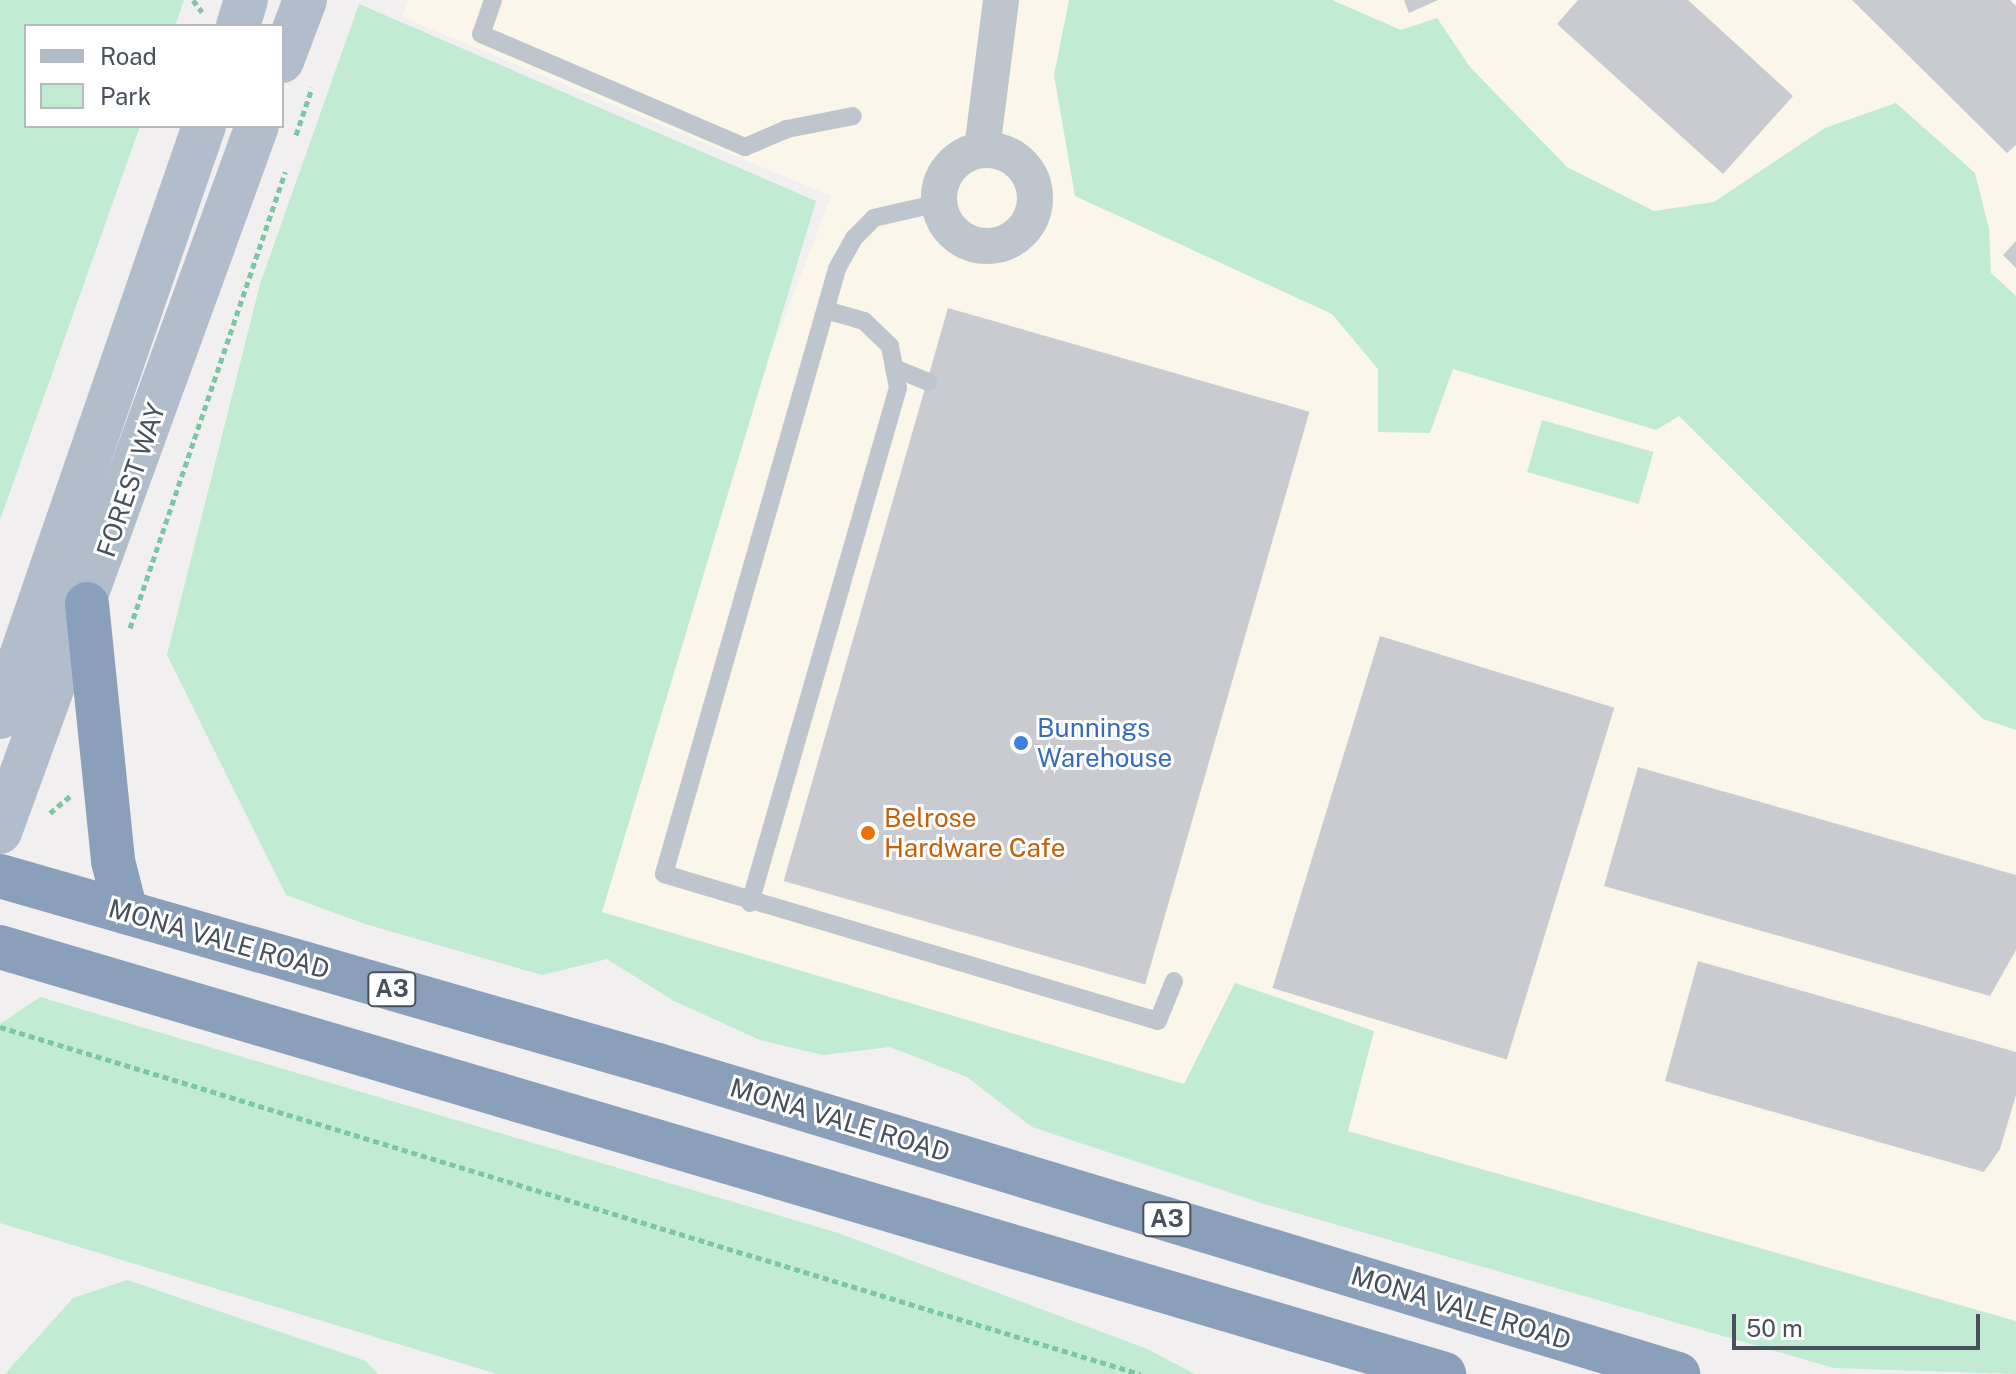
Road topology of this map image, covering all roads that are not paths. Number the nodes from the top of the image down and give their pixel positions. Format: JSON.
{"nodes":[{"id":1,"x":246,"y":0,"type":"edge"},
{"id":2,"x":305,"y":0,"type":"edge"},
{"id":3,"x":493,"y":0,"type":"edge"},
{"id":4,"x":1001,"y":0,"type":"edge"},
{"id":5,"x":239,"y":24,"type":"edge"},
{"id":6,"x":298,"y":73,"type":"edge"},
{"id":7,"x":853,"y":116,"type":"dead end"},
{"id":8,"x":203,"y":128,"type":"edge"},
{"id":9,"x":275,"y":135,"type":"edge"},
{"id":10,"x":982,"y":149,"type":"junction"},
{"id":11,"x":939,"y":203,"type":"junction"},
{"id":12,"x":829,"y":311,"type":"junction"},
{"id":13,"x":894,"y":368,"type":"junction"},
{"id":14,"x":928,"y":382,"type":"dead end"},
{"id":15,"x":87,"y":604,"type":"junction"},
{"id":16,"x":0,"y":717,"type":"edge"},
{"id":17,"x":0,"y":832,"type":"edge"},
{"id":18,"x":0,"y":876,"type":"edge"},
{"id":19,"x":750,"y":903,"type":"junction"},
{"id":20,"x":126,"y":912,"type":"junction"},
{"id":21,"x":0,"y":947,"type":"edge"},
{"id":22,"x":1174,"y":981,"type":"dead end"},
{"id":23,"x":1444,"y":1374,"type":"edge"},
{"id":24,"x":1678,"y":1374,"type":"edge"}],
"edges":[{"from":1,"to":5,"type":"main road"},
{"from":2,"to":6,"type":"main road"},
{"from":3,"to":7,"type":"lane"},
{"from":4,"to":10,"type":"street"},
{"from":8,"to":16,"type":"main road","name":"FOREST WAY"},
{"from":9,"to":15,"type":"main road","name":"FOREST WAY"},
{"from":10,"to":11,"type":"street"},
{"from":10,"to":11,"type":"street"},
{"from":11,"to":12,"type":"lane"},
{"from":12,"to":13,"type":"lane"},
{"from":12,"to":19,"type":"lane"},
{"from":13,"to":14,"type":"lane"},
{"from":13,"to":19,"type":"lane"},
{"from":15,"to":17,"type":"main road","name":"FOREST WAY"},
{"from":15,"to":20,"type":"highway"},
{"from":18,"to":20,"type":"highway","name":"MONA VALE ROAD","number":"A3"},
{"from":19,"to":22,"type":"lane"},
{"from":20,"to":24,"type":"highway","name":"MONA VALE ROAD","number":"A3"},
{"from":21,"to":23,"type":"highway"}]}
